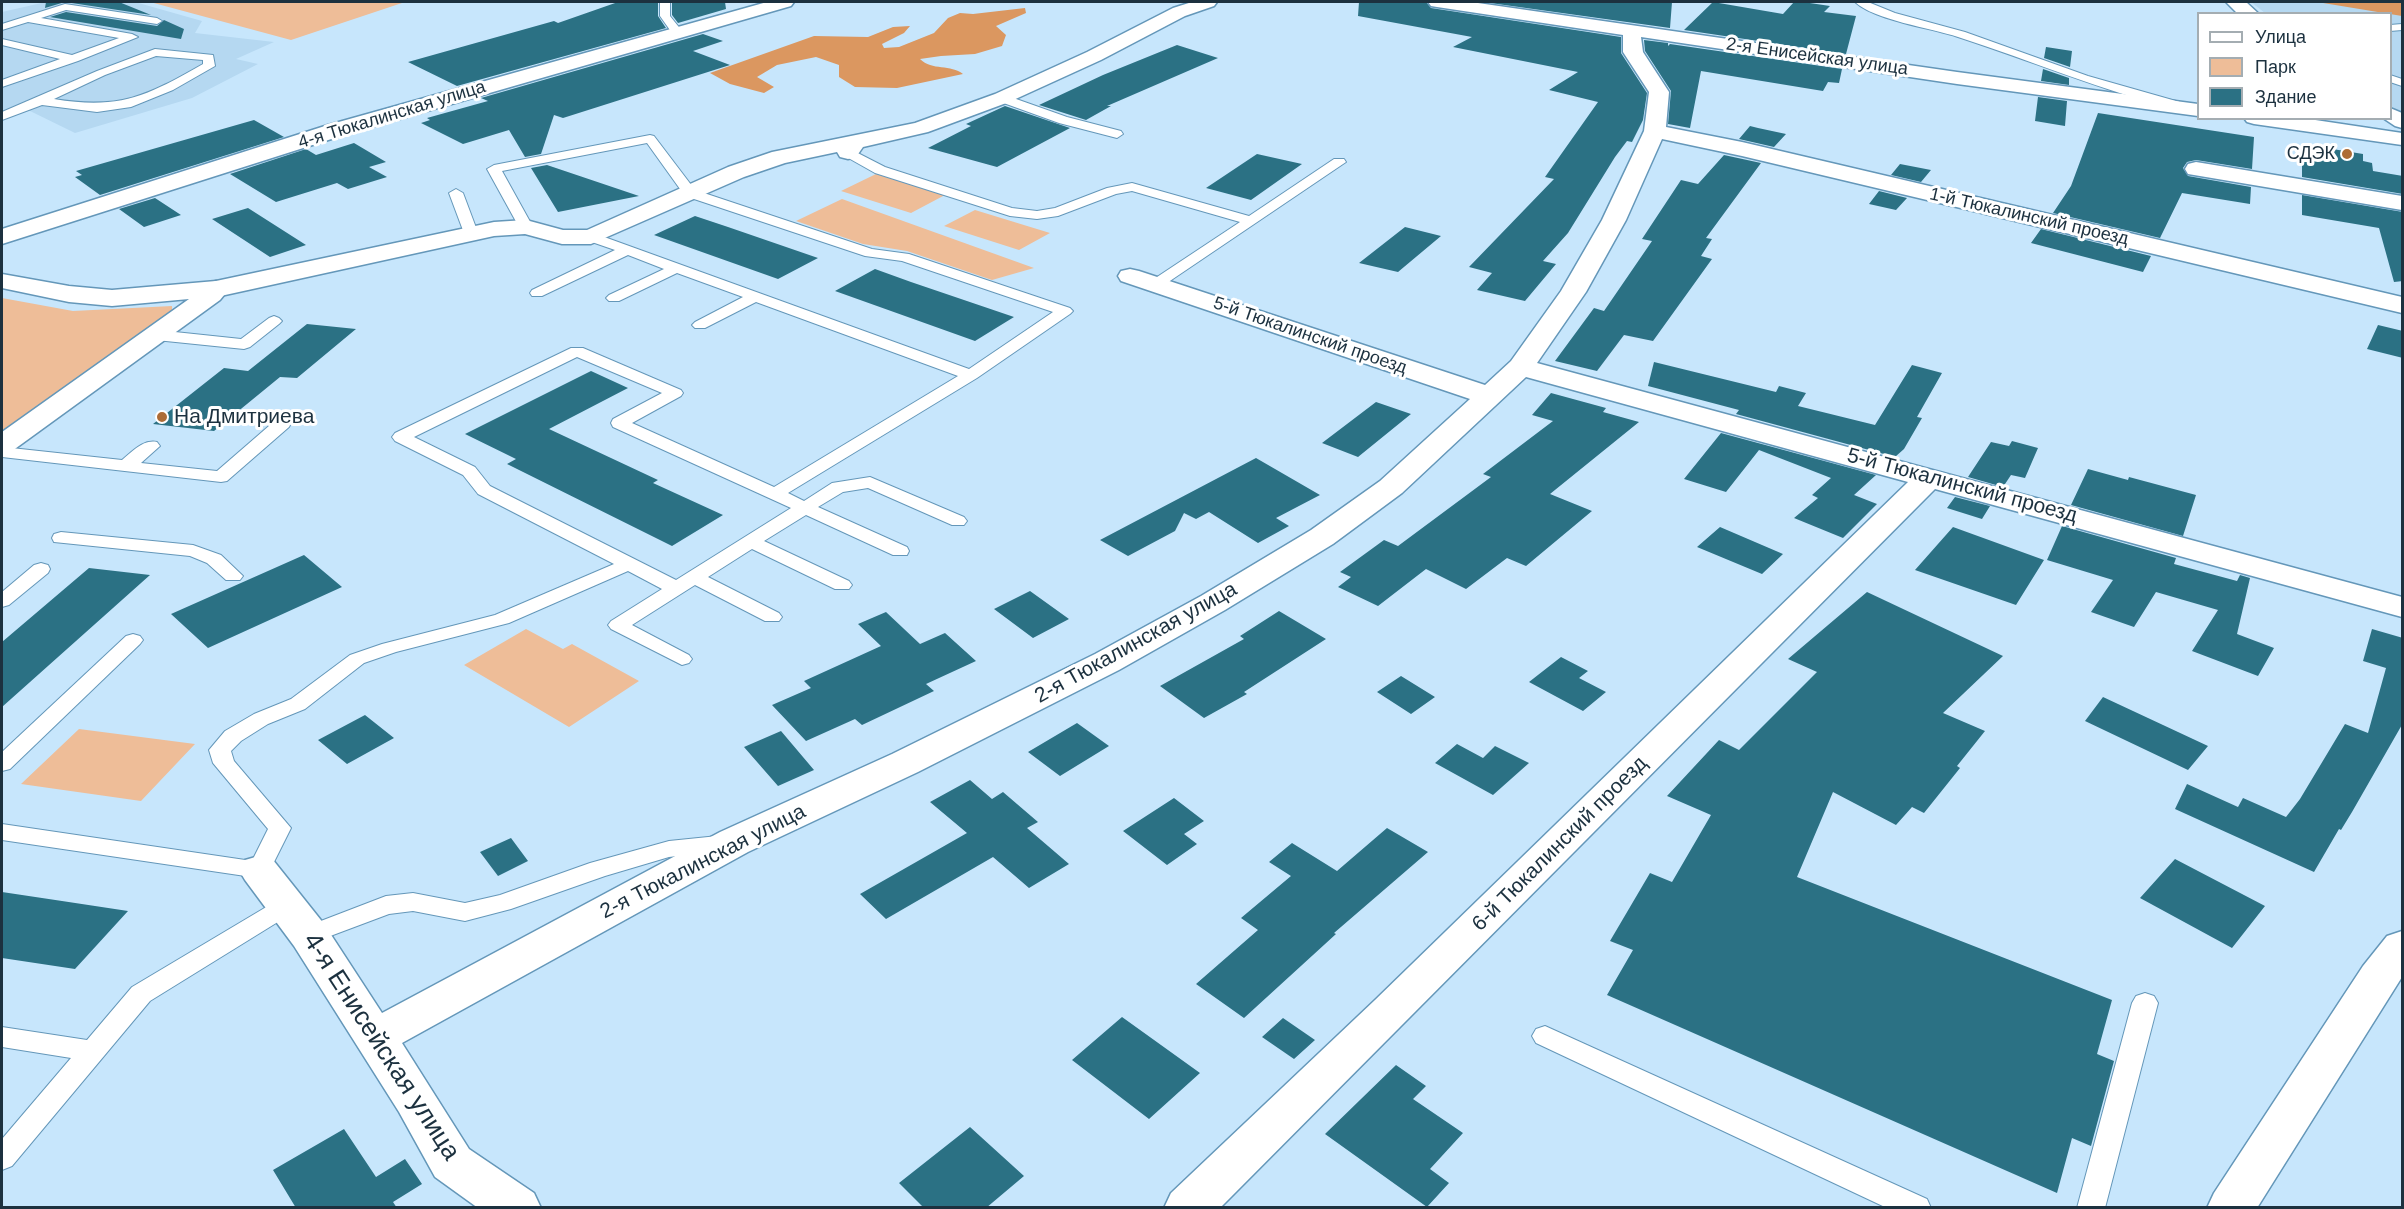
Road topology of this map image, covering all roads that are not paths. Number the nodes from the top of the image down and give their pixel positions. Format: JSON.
{"nodes":[{"id":1,"x":665,"y":2,"type":"edge"},
{"id":2,"x":785,"y":2,"type":"edge"},
{"id":3,"x":1208,"y":2,"type":"edge"},
{"id":4,"x":1437,"y":2,"type":"edge"},
{"id":5,"x":1860,"y":2,"type":"edge"},
{"id":6,"x":2235,"y":2,"type":"edge"},
{"id":7,"x":2248,"y":12,"type":"edge"},
{"id":8,"x":28,"y":19,"type":"junction"},
{"id":9,"x":157,"y":21,"type":"dead end"},
{"id":10,"x":2,"y":27,"type":"edge"},
{"id":11,"x":1636,"y":30,"type":"junction"},
{"id":12,"x":676,"y":31,"type":"junction"},
{"id":13,"x":2,"y":42,"type":"edge"},
{"id":14,"x":74,"y":59,"type":"junction"},
{"id":15,"x":2,"y":76,"type":"edge"},
{"id":16,"x":15,"y":79,"type":"junction"},
{"id":17,"x":2,"y":84,"type":"edge"},
{"id":18,"x":1002,"y":98,"type":"junction"},
{"id":19,"x":41,"y":101,"type":"junction"},
{"id":20,"x":2192,"y":109,"type":"edge"},
{"id":21,"x":2,"y":116,"type":"edge"},
{"id":22,"x":2268,"y":120,"type":"edge"},
{"id":23,"x":1655,"y":131,"type":"junction"},
{"id":24,"x":1117,"y":134,"type":"dead end"},
{"id":25,"x":2403,"y":139,"type":"edge"},
{"id":26,"x":852,"y":147,"type":"junction"},
{"id":27,"x":1339,"y":162,"type":"dead end"},
{"id":28,"x":2196,"y":169,"type":"dead end"},
{"id":29,"x":456,"y":193,"type":"dead end"},
{"id":30,"x":690,"y":193,"type":"junction"},
{"id":31,"x":2403,"y":203,"type":"edge"},
{"id":32,"x":1249,"y":220,"type":"junction"},
{"id":33,"x":526,"y":226,"type":"junction"},
{"id":34,"x":471,"y":234,"type":"junction"},
{"id":35,"x":2,"y":237,"type":"edge"},
{"id":36,"x":591,"y":237,"type":"junction"},
{"id":37,"x":627,"y":250,"type":"junction"},
{"id":38,"x":677,"y":268,"type":"junction"},
{"id":39,"x":1130,"y":276,"type":"dead end"},
{"id":40,"x":2,"y":281,"type":"edge"},
{"id":41,"x":1156,"y":284,"type":"junction"},
{"id":42,"x":216,"y":289,"type":"junction"},
{"id":43,"x":537,"y":292,"type":"dead end"},
{"id":44,"x":755,"y":297,"type":"junction"},
{"id":45,"x":614,"y":298,"type":"dead end"},
{"id":46,"x":2403,"y":306,"type":"edge"},
{"id":47,"x":274,"y":321,"type":"dead end"},
{"id":48,"x":700,"y":325,"type":"dead end"},
{"id":49,"x":156,"y":335,"type":"junction"},
{"id":50,"x":1521,"y":368,"type":"junction"},
{"id":51,"x":971,"y":375,"type":"junction"},
{"id":52,"x":1490,"y":396,"type":"junction"},
{"id":53,"x":283,"y":423,"type":"dead end"},
{"id":54,"x":2,"y":445,"type":"edge"},
{"id":55,"x":151,"y":446,"type":"dead end"},
{"id":56,"x":2,"y":452,"type":"edge"},
{"id":57,"x":126,"y":466,"type":"junction"},
{"id":58,"x":1930,"y":477,"type":"junction"},
{"id":59,"x":775,"y":494,"type":"junction"},
{"id":60,"x":805,"y":508,"type":"junction"},
{"id":61,"x":958,"y":521,"type":"dead end"},
{"id":62,"x":60,"y":538,"type":"dead end"},
{"id":63,"x":751,"y":542,"type":"junction"},
{"id":64,"x":900,"y":551,"type":"dead end"},
{"id":65,"x":629,"y":564,"type":"junction"},
{"id":66,"x":41,"y":569,"type":"dead end"},
{"id":67,"x":233,"y":576,"type":"dead end"},
{"id":68,"x":693,"y":578,"type":"junction"},
{"id":69,"x":842,"y":585,"type":"dead end"},
{"id":70,"x":676,"y":588,"type":"junction"},
{"id":71,"x":2,"y":601,"type":"edge"},
{"id":72,"x":2403,"y":607,"type":"edge"},
{"id":73,"x":772,"y":617,"type":"dead end"},
{"id":74,"x":133,"y":640,"type":"dead end"},
{"id":75,"x":682,"y":659,"type":"dead end"},
{"id":76,"x":2,"y":764,"type":"edge"},
{"id":77,"x":2,"y":832,"type":"edge"},
{"id":78,"x":734,"y":842,"type":"junction"},
{"id":79,"x":259,"y":870,"type":"junction"},
{"id":80,"x":297,"y":920,"type":"junction"},
{"id":81,"x":2403,"y":947,"type":"edge"},
{"id":82,"x":2145,"y":1003,"type":"dead end"},
{"id":83,"x":1545,"y":1036,"type":"dead end"},
{"id":84,"x":2,"y":1037,"type":"edge"},
{"id":85,"x":375,"y":1037,"type":"junction"},
{"id":86,"x":92,"y":1051,"type":"junction"},
{"id":87,"x":2,"y":1158,"type":"edge"},
{"id":88,"x":517,"y":1208,"type":"edge"},
{"id":89,"x":1188,"y":1208,"type":"edge"},
{"id":90,"x":1917,"y":1208,"type":"edge"},
{"id":91,"x":2091,"y":1208,"type":"edge"},
{"id":92,"x":2231,"y":1208,"type":"edge"}],
"edges":[{"from":1,"to":12,"type":"lane"},
{"from":2,"to":12,"type":"street","name":"4-я Тюкалинская улица"},
{"from":3,"to":18,"type":"street"},
{"from":4,"to":11,"type":"street","name":"2-я Енисейская улица"},
{"from":5,"to":20,"type":"lane"},
{"from":6,"to":7,"type":"street"},
{"from":8,"to":9,"type":"lane"},
{"from":8,"to":10,"type":"lane"},
{"from":8,"to":14,"type":"lane"},
{"from":11,"to":20,"type":"street","name":"2-я Енисейская улица"},
{"from":11,"to":23,"type":"street","name":"2-я Тюкалинская улица"},
{"from":12,"to":35,"type":"street","name":"4-я Тюкалинская улица"},
{"from":13,"to":14,"type":"lane"},
{"from":14,"to":16,"type":"lane"},
{"from":15,"to":16,"type":"lane"},
{"from":16,"to":17,"type":"lane"},
{"from":18,"to":24,"type":"lane"},
{"from":18,"to":26,"type":"street"},
{"from":19,"to":19,"type":"lane"},
{"from":19,"to":21,"type":"lane"},
{"from":22,"to":25,"type":"street"},
{"from":23,"to":46,"type":"street","name":"1-й Тюкалинский проезд"},
{"from":23,"to":50,"type":"street","name":"2-я Тюкалинская улица"},
{"from":26,"to":30,"type":"street"},
{"from":26,"to":32,"type":"lane"},
{"from":27,"to":32,"type":"lane"},
{"from":28,"to":31,"type":"street"},
{"from":29,"to":34,"type":"lane"},
{"from":30,"to":33,"type":"lane"},
{"from":30,"to":36,"type":"street"},
{"from":30,"to":51,"type":"lane"},
{"from":32,"to":41,"type":"lane"},
{"from":33,"to":34,"type":"street"},
{"from":33,"to":36,"type":"street"},
{"from":34,"to":42,"type":"street"},
{"from":36,"to":37,"type":"lane"},
{"from":37,"to":38,"type":"lane"},
{"from":37,"to":43,"type":"lane"},
{"from":38,"to":44,"type":"lane"},
{"from":38,"to":45,"type":"lane"},
{"from":39,"to":41,"type":"street","name":"5-й Тюкалинский проезд"},
{"from":40,"to":42,"type":"street"},
{"from":41,"to":52,"type":"street","name":"5-й Тюкалинский проезд"},
{"from":42,"to":49,"type":"street"},
{"from":44,"to":48,"type":"lane"},
{"from":44,"to":51,"type":"lane"},
{"from":47,"to":49,"type":"lane"},
{"from":49,"to":54,"type":"street"},
{"from":50,"to":52,"type":"street","name":"2-я Тюкалинская улица"},
{"from":50,"to":58,"type":"street","name":"5-й Тюкалинский проезд"},
{"from":51,"to":59,"type":"lane"},
{"from":52,"to":78,"type":"street","name":"2-я Тюкалинская улица"},
{"from":53,"to":57,"type":"lane"},
{"from":55,"to":57,"type":"lane"},
{"from":56,"to":57,"type":"lane"},
{"from":58,"to":72,"type":"street","name":"5-й Тюкалинский проезд"},
{"from":58,"to":89,"type":"street","name":"6-й Тюкалинский проезд"},
{"from":59,"to":60,"type":"lane"},
{"from":59,"to":65,"type":"lane"},
{"from":60,"to":61,"type":"lane"},
{"from":60,"to":63,"type":"lane"},
{"from":60,"to":64,"type":"lane"},
{"from":62,"to":67,"type":"lane"},
{"from":63,"to":68,"type":"lane"},
{"from":63,"to":69,"type":"lane"},
{"from":65,"to":70,"type":"lane"},
{"from":65,"to":79,"type":"lane"},
{"from":66,"to":71,"type":"lane"},
{"from":68,"to":70,"type":"lane"},
{"from":68,"to":73,"type":"lane"},
{"from":70,"to":75,"type":"lane"},
{"from":74,"to":76,"type":"lane"},
{"from":77,"to":79,"type":"lane"},
{"from":78,"to":80,"type":"lane"},
{"from":78,"to":85,"type":"street","name":"2-я Тюкалинская улица"},
{"from":79,"to":80,"type":"street","name":"4-я Енисейская улица"},
{"from":80,"to":85,"type":"street","name":"4-я Енисейская улица"},
{"from":80,"to":86,"type":"lane"},
{"from":81,"to":92,"type":"street"},
{"from":82,"to":91,"type":"lane"},
{"from":83,"to":90,"type":"lane"},
{"from":84,"to":86,"type":"lane"},
{"from":85,"to":88,"type":"street","name":"4-я Енисейская улица"},
{"from":86,"to":87,"type":"lane"}]}
